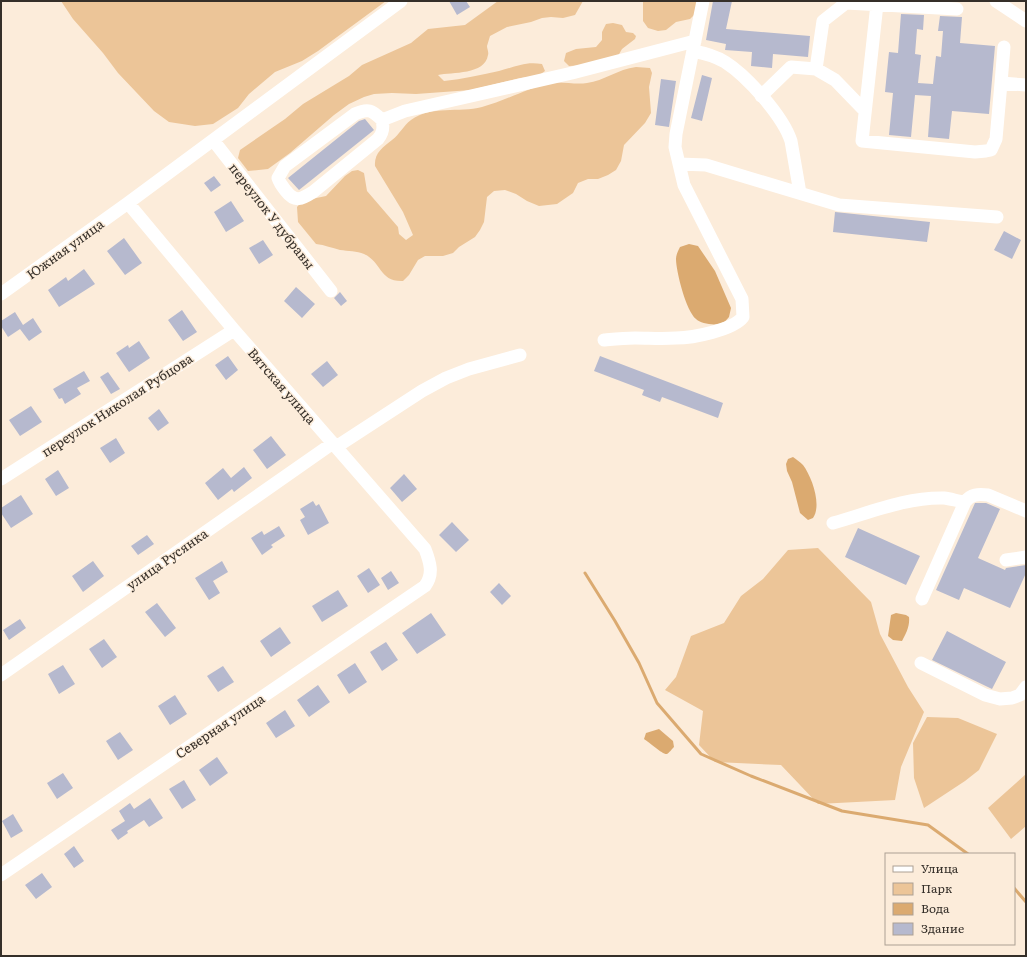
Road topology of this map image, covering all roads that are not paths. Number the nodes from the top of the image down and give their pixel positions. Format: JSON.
{"nodes":[{"id":1,"x":401,"y":1,"type":"edge"},
{"id":2,"x":703,"y":1,"type":"edge"},
{"id":3,"x":996,"y":1,"type":"edge"},
{"id":4,"x":845,"y":2,"type":"edge"},
{"id":5,"x":877,"y":4,"type":"junction"},
{"id":6,"x":957,"y":9,"type":"dead end"},
{"id":7,"x":1026,"y":21,"type":"edge"},
{"id":8,"x":694,"y":46,"type":"junction"},
{"id":9,"x":1004,"y":48,"type":"dead end"},
{"id":10,"x":816,"y":69,"type":"junction"},
{"id":11,"x":1001,"y":83,"type":"junction"},
{"id":12,"x":1026,"y":85,"type":"edge"},
{"id":13,"x":762,"y":96,"type":"junction"},
{"id":14,"x":865,"y":111,"type":"junction"},
{"id":15,"x":382,"y":120,"type":"junction"},
{"id":16,"x":213,"y":140,"type":"junction"},
{"id":17,"x":678,"y":164,"type":"junction"},
{"id":18,"x":800,"y":193,"type":"junction"},
{"id":19,"x":128,"y":203,"type":"junction"},
{"id":20,"x":996,"y":217,"type":"dead end"},
{"id":21,"x":331,"y":291,"type":"dead end"},
{"id":22,"x":1,"y":294,"type":"edge"},
{"id":23,"x":234,"y":330,"type":"junction"},
{"id":24,"x":604,"y":340,"type":"dead end"},
{"id":25,"x":520,"y":355,"type":"dead end"},
{"id":26,"x":334,"y":445,"type":"junction"},
{"id":27,"x":1,"y":479,"type":"edge"},
{"id":28,"x":965,"y":502,"type":"junction"},
{"id":29,"x":1026,"y":511,"type":"edge"},
{"id":30,"x":833,"y":523,"type":"dead end"},
{"id":31,"x":1026,"y":557,"type":"edge"},
{"id":32,"x":1006,"y":560,"type":"dead end"},
{"id":33,"x":431,"y":570,"type":"joint"},
{"id":34,"x":922,"y":599,"type":"dead end"},
{"id":35,"x":921,"y":663,"type":"dead end"},
{"id":36,"x":1,"y":675,"type":"edge"},
{"id":37,"x":1026,"y":687,"type":"edge"},
{"id":38,"x":1,"y":875,"type":"edge"}],
"edges":[{"from":1,"to":16,"type":"street","name":"Южная улица"},
{"from":2,"to":8,"type":"street"},
{"from":3,"to":7,"type":"street"},
{"from":4,"to":5,"type":"street"},
{"from":4,"to":10,"type":"street"},
{"from":5,"to":6,"type":"street"},
{"from":5,"to":14,"type":"street"},
{"from":8,"to":13,"type":"street"},
{"from":8,"to":15,"type":"street"},
{"from":8,"to":17,"type":"street"},
{"from":9,"to":11,"type":"street"},
{"from":10,"to":13,"type":"street"},
{"from":10,"to":14,"type":"street"},
{"from":11,"to":12,"type":"street"},
{"from":11,"to":14,"type":"street"},
{"from":13,"to":18,"type":"street"},
{"from":15,"to":15,"type":"street"},
{"from":16,"to":19,"type":"street","name":"Южная улица"},
{"from":16,"to":21,"type":"street","name":"переулок У дубравы"},
{"from":17,"to":18,"type":"street"},
{"from":17,"to":24,"type":"street"},
{"from":18,"to":20,"type":"street"},
{"from":19,"to":22,"type":"street","name":"Южная улица"},
{"from":19,"to":23,"type":"street","name":"Вятская улица"},
{"from":23,"to":26,"type":"street","name":"Вятская улица"},
{"from":23,"to":27,"type":"street","name":"переулок Николая Рубцова"},
{"from":25,"to":26,"type":"street","name":"улица Русянка"},
{"from":26,"to":33,"type":"street","name":"Вятская улица"},
{"from":26,"to":36,"type":"street","name":"улица Русянка"},
{"from":28,"to":29,"type":"street"},
{"from":28,"to":30,"type":"street"},
{"from":28,"to":34,"type":"street"},
{"from":31,"to":32,"type":"street"},
{"from":33,"to":38,"type":"street","name":"Северная улица"},
{"from":35,"to":37,"type":"street"}]}
